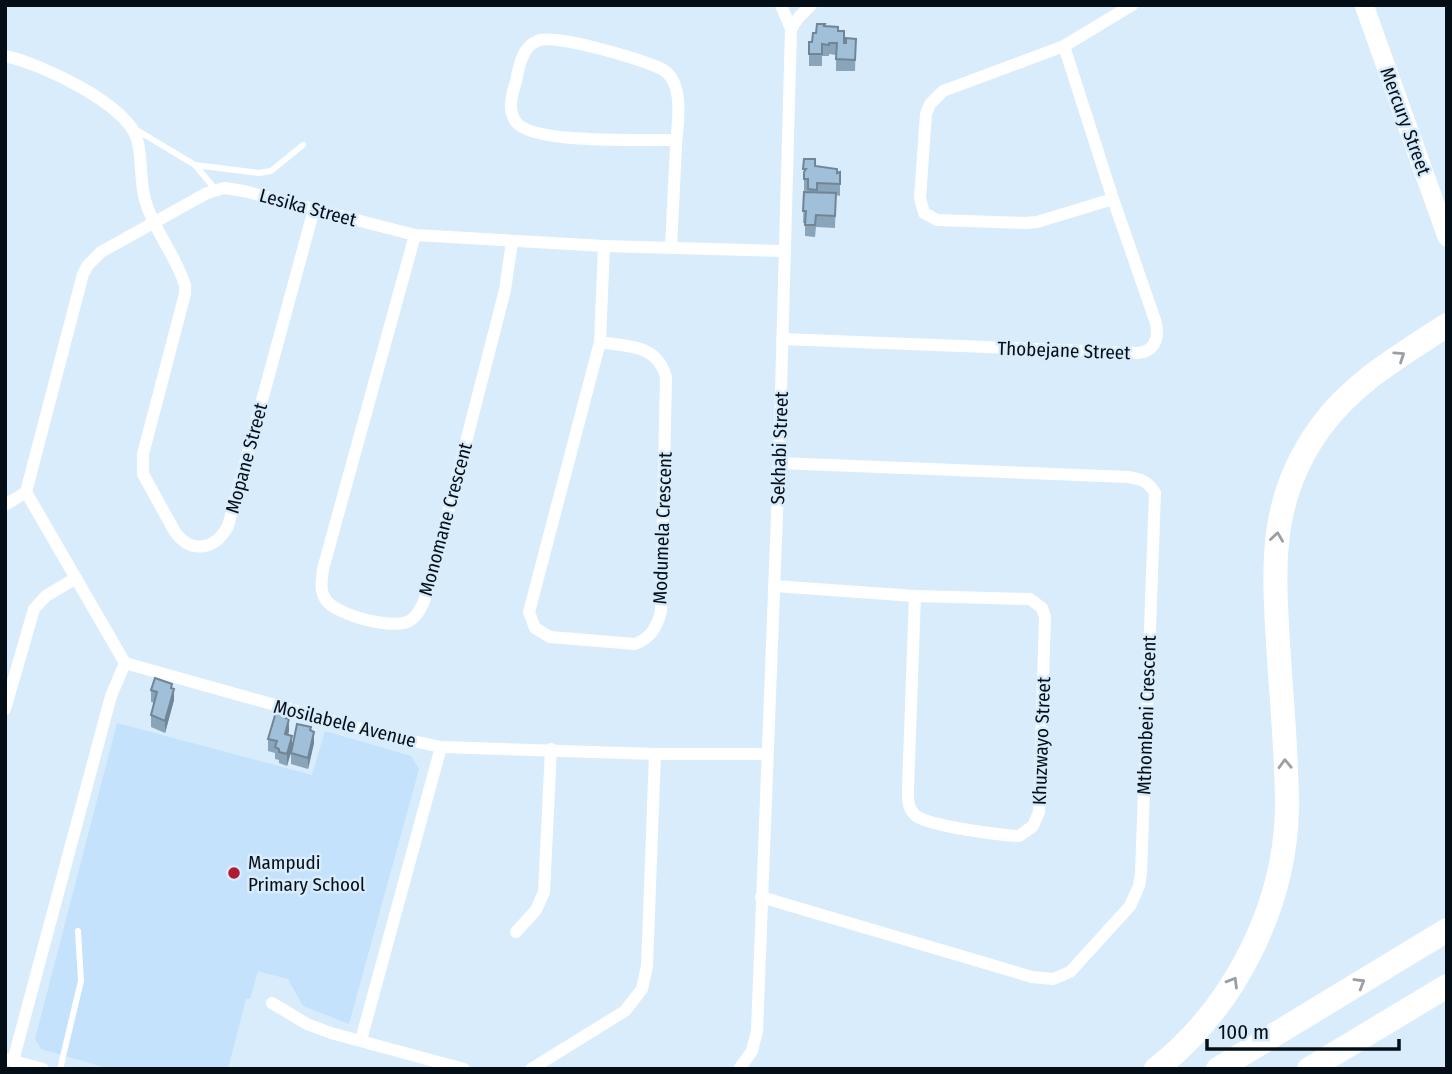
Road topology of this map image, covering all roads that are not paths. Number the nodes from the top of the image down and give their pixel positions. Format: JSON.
{"nodes":[{"id":1,"x":781,"y":5,"type":"edge"},
{"id":2,"x":811,"y":5,"type":"edge"},
{"id":3,"x":1132,"y":5,"type":"edge"},
{"id":4,"x":1364,"y":5,"type":"edge"},
{"id":5,"x":791,"y":29,"type":"junction"},
{"id":6,"x":1064,"y":46,"type":"junction"},
{"id":7,"x":5,"y":56,"type":"edge"},
{"id":8,"x":133,"y":128,"type":"junction"},
{"id":9,"x":676,"y":140,"type":"junction"},
{"id":10,"x":303,"y":145,"type":"dead end"},
{"id":11,"x":195,"y":165,"type":"junction"},
{"id":12,"x":216,"y":190,"type":"junction"},
{"id":13,"x":1113,"y":199,"type":"junction"},
{"id":14,"x":314,"y":209,"type":"junction"},
{"id":15,"x":155,"y":222,"type":"junction"},
{"id":16,"x":415,"y":235,"type":"junction"},
{"id":17,"x":1447,"y":237,"type":"edge"},
{"id":18,"x":512,"y":242,"type":"junction"},
{"id":19,"x":604,"y":246,"type":"junction"},
{"id":20,"x":671,"y":247,"type":"junction"},
{"id":21,"x":783,"y":251,"type":"junction"},
{"id":22,"x":1447,"y":325,"type":"edge"},
{"id":23,"x":782,"y":339,"type":"junction"},
{"id":24,"x":600,"y":342,"type":"junction"},
{"id":25,"x":779,"y":463,"type":"junction"},
{"id":26,"x":26,"y":492,"type":"junction"},
{"id":27,"x":5,"y":505,"type":"edge"},
{"id":28,"x":76,"y":578,"type":"junction"},
{"id":29,"x":774,"y":586,"type":"junction"},
{"id":30,"x":915,"y":596,"type":"junction"},
{"id":31,"x":125,"y":663,"type":"junction"},
{"id":32,"x":5,"y":709,"type":"edge"},
{"id":33,"x":440,"y":747,"type":"junction"},
{"id":34,"x":551,"y":749,"type":"junction"},
{"id":35,"x":655,"y":754,"type":"junction"},
{"id":36,"x":766,"y":754,"type":"junction"},
{"id":37,"x":761,"y":897,"type":"junction"},
{"id":38,"x":1447,"y":930,"type":"edge"},
{"id":39,"x":78,"y":931,"type":"dead end"},
{"id":40,"x":516,"y":932,"type":"dead end"},
{"id":41,"x":1447,"y":986,"type":"edge"},
{"id":42,"x":272,"y":1003,"type":"dead end"},
{"id":43,"x":361,"y":1040,"type":"junction"},
{"id":44,"x":9,"y":1060,"type":"edge"},
{"id":45,"x":745,"y":1066,"type":"edge"},
{"id":46,"x":43,"y":1069,"type":"edge"},
{"id":47,"x":60,"y":1069,"type":"edge"},
{"id":48,"x":464,"y":1069,"type":"edge"},
{"id":49,"x":531,"y":1069,"type":"edge"},
{"id":50,"x":1156,"y":1069,"type":"edge"},
{"id":51,"x":1218,"y":1069,"type":"edge"},
{"id":52,"x":1309,"y":1069,"type":"edge"}],
"edges":[{"from":1,"to":5,"type":"street"},
{"from":2,"to":5,"type":"street"},
{"from":3,"to":6,"type":"street"},
{"from":4,"to":17,"type":"main road","name":"Mercury Street"},
{"from":5,"to":21,"type":"street","name":"Sekhabi Street"},
{"from":6,"to":13,"type":"street","name":"Thobejane Street"},
{"from":6,"to":13,"type":"street"},
{"from":7,"to":8,"type":"street"},
{"from":8,"to":11,"type":"lane"},
{"from":8,"to":15,"type":"street"},
{"from":9,"to":9,"type":"street"},
{"from":9,"to":20,"type":"street"},
{"from":10,"to":11,"type":"lane"},
{"from":11,"to":12,"type":"lane"},
{"from":12,"to":14,"type":"street","name":"Lesika Street"},
{"from":12,"to":15,"type":"street","name":"Lesika Street"},
{"from":13,"to":23,"type":"street","name":"Thobejane Street"},
{"from":14,"to":15,"type":"street","name":"Mopane Street"},
{"from":14,"to":16,"type":"street","name":"Lesika Street"},
{"from":15,"to":26,"type":"street","name":"Lesika Street"},
{"from":16,"to":18,"type":"street","name":"Lesika Street"},
{"from":16,"to":18,"type":"street","name":"Monomane Crescent"},
{"from":18,"to":19,"type":"street","name":"Lesika Street"},
{"from":19,"to":20,"type":"street","name":"Lesika Street"},
{"from":19,"to":24,"type":"street","name":"Modumela Crescent"},
{"from":20,"to":21,"type":"street","name":"Lesika Street"},
{"from":21,"to":23,"type":"street","name":"Sekhabi Street"},
{"from":50,"to":22,"type":"highway","one_way":true},
{"from":23,"to":25,"type":"street","name":"Sekhabi Street"},
{"from":24,"to":24,"type":"street","name":"Modumela Crescent"},
{"from":25,"to":29,"type":"street","name":"Sekhabi Street"},
{"from":25,"to":37,"type":"street","name":"Mthombeni Crescent"},
{"from":26,"to":27,"type":"street"},
{"from":26,"to":28,"type":"street"},
{"from":28,"to":31,"type":"street"},
{"from":28,"to":32,"type":"street"},
{"from":29,"to":30,"type":"street","name":"Khuzwayo Street"},
{"from":29,"to":36,"type":"street","name":"Sekhabi Street"},
{"from":30,"to":30,"type":"street","name":"Khuzwayo Street"},
{"from":31,"to":33,"type":"street","name":"Mosilabele Avenue"},
{"from":31,"to":44,"type":"street"},
{"from":33,"to":34,"type":"street","name":"Mosilabele Avenue"},
{"from":33,"to":43,"type":"street"},
{"from":34,"to":35,"type":"street","name":"Mosilabele Avenue"},
{"from":34,"to":40,"type":"street"},
{"from":35,"to":36,"type":"street","name":"Mosilabele Avenue"},
{"from":35,"to":49,"type":"street"},
{"from":36,"to":37,"type":"street","name":"Sekhabi Street"},
{"from":37,"to":45,"type":"street","name":"Sekhabi Street"},
{"from":51,"to":38,"type":"highway","one_way":true},
{"from":39,"to":47,"type":"lane"},
{"from":41,"to":52,"type":"highway"},
{"from":42,"to":43,"type":"street"},
{"from":43,"to":48,"type":"street"},
{"from":44,"to":46,"type":"street"}]}
